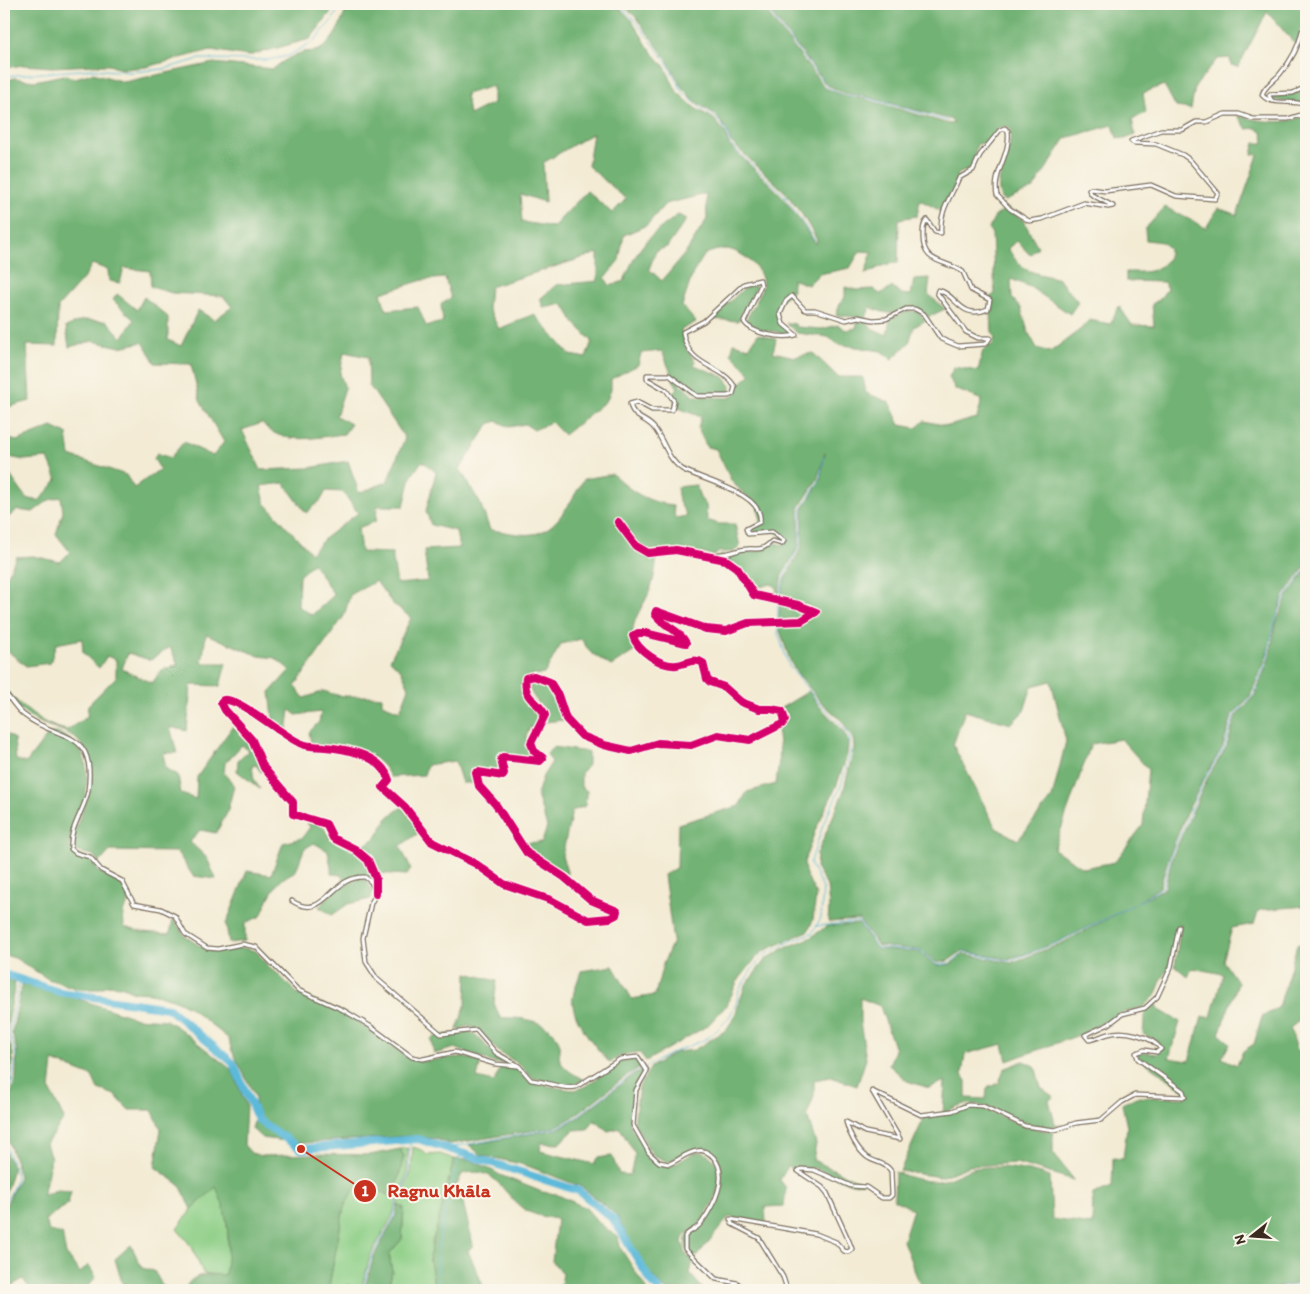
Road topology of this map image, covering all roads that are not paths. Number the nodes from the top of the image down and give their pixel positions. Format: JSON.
{"nodes":[{"id":1,"x":1306,"y":28,"type":"edge"},
{"id":2,"x":1306,"y":87,"type":"edge"},
{"id":3,"x":1272,"y":101,"type":"junction"},
{"id":4,"x":1306,"y":108,"type":"edge"},
{"id":5,"x":618,"y":522,"type":"dead end"},
{"id":6,"x":717,"y":557,"type":"junction"},
{"id":7,"x":4,"y":692,"type":"edge"},
{"id":8,"x":376,"y":894,"type":"junction"},
{"id":9,"x":292,"y":900,"type":"dead end"},
{"id":10,"x":1179,"y":927,"type":"dead end"},
{"id":11,"x":519,"y":1066,"type":"junction"},
{"id":12,"x":737,"y":1283,"type":"junction"},
{"id":13,"x":743,"y":1290,"type":"edge"},
{"id":14,"x":747,"y":1290,"type":"edge"},
{"id":15,"x":790,"y":1290,"type":"edge"}],
"edges":[{"from":1,"to":3,"type":"street"},
{"from":2,"to":3,"type":"street"},
{"from":3,"to":4,"type":"street"},
{"from":4,"to":6,"type":"street"},
{"from":5,"to":6,"type":"street"},
{"from":6,"to":8,"type":"street"},
{"from":7,"to":11,"type":"street"},
{"from":8,"to":9,"type":"street"},
{"from":8,"to":11,"type":"street"},
{"from":10,"to":15,"type":"street"},
{"from":11,"to":12,"type":"street"},
{"from":12,"to":13,"type":"street"},
{"from":12,"to":14,"type":"street"}]}
